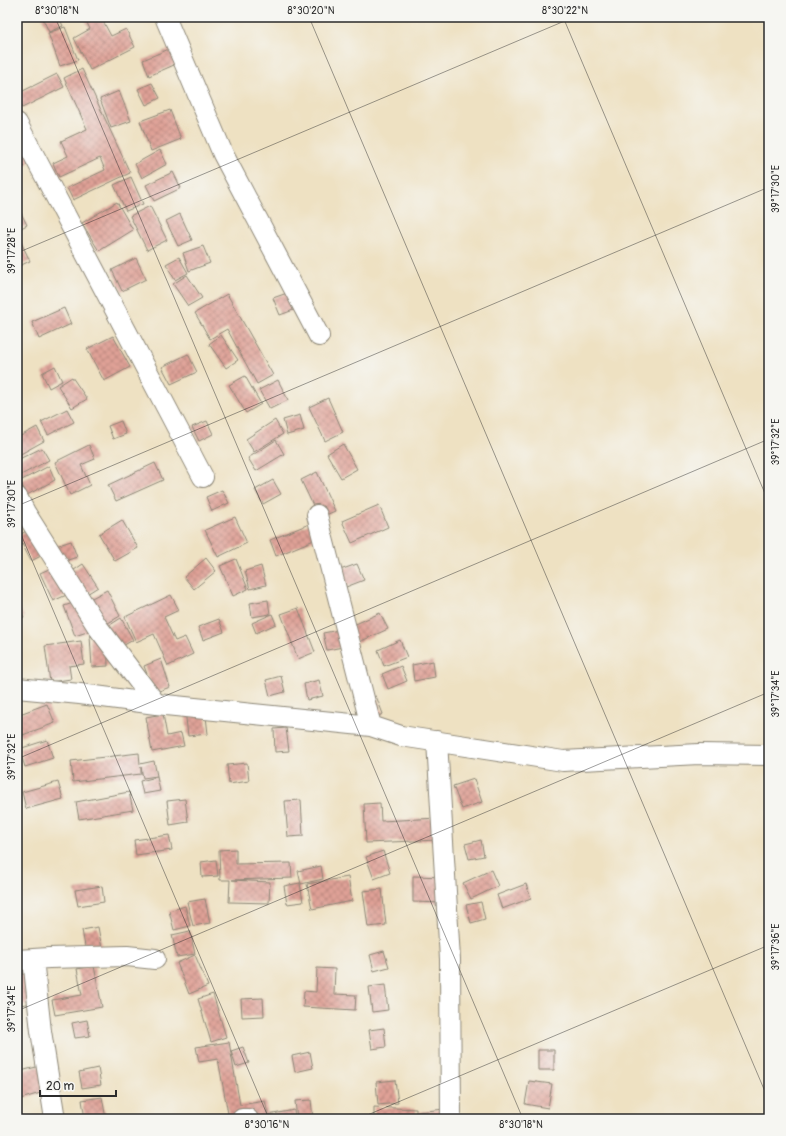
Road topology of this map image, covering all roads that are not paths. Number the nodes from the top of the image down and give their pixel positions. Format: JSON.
{"nodes":[{"id":1,"x":165,"y":17,"type":"edge"},
{"id":2,"x":17,"y":122,"type":"edge"},
{"id":3,"x":319,"y":336,"type":"dead end"},
{"id":4,"x":202,"y":477,"type":"dead end"},
{"id":5,"x":17,"y":498,"type":"edge"},
{"id":6,"x":316,"y":515,"type":"dead end"},
{"id":7,"x":17,"y":688,"type":"edge"},
{"id":8,"x":156,"y":704,"type":"junction"},
{"id":9,"x":370,"y":726,"type":"junction"},
{"id":10,"x":437,"y":741,"type":"junction"},
{"id":11,"x":769,"y":755,"type":"edge"},
{"id":12,"x":25,"y":959,"type":"edge"},
{"id":13,"x":156,"y":959,"type":"dead end"},
{"id":14,"x":55,"y":1119,"type":"edge"},
{"id":15,"x":242,"y":1119,"type":"edge"},
{"id":16,"x":248,"y":1119,"type":"edge"},
{"id":17,"x":451,"y":1119,"type":"edge"}],
"edges":[{"from":1,"to":3,"type":"street"},
{"from":2,"to":4,"type":"street"},
{"from":5,"to":8,"type":"street"},
{"from":6,"to":9,"type":"street"},
{"from":7,"to":8,"type":"street"},
{"from":8,"to":9,"type":"street"},
{"from":9,"to":10,"type":"street"},
{"from":10,"to":11,"type":"street"},
{"from":10,"to":17,"type":"street"},
{"from":12,"to":13,"type":"street"},
{"from":12,"to":14,"type":"street"},
{"from":15,"to":16,"type":"street"}]}
